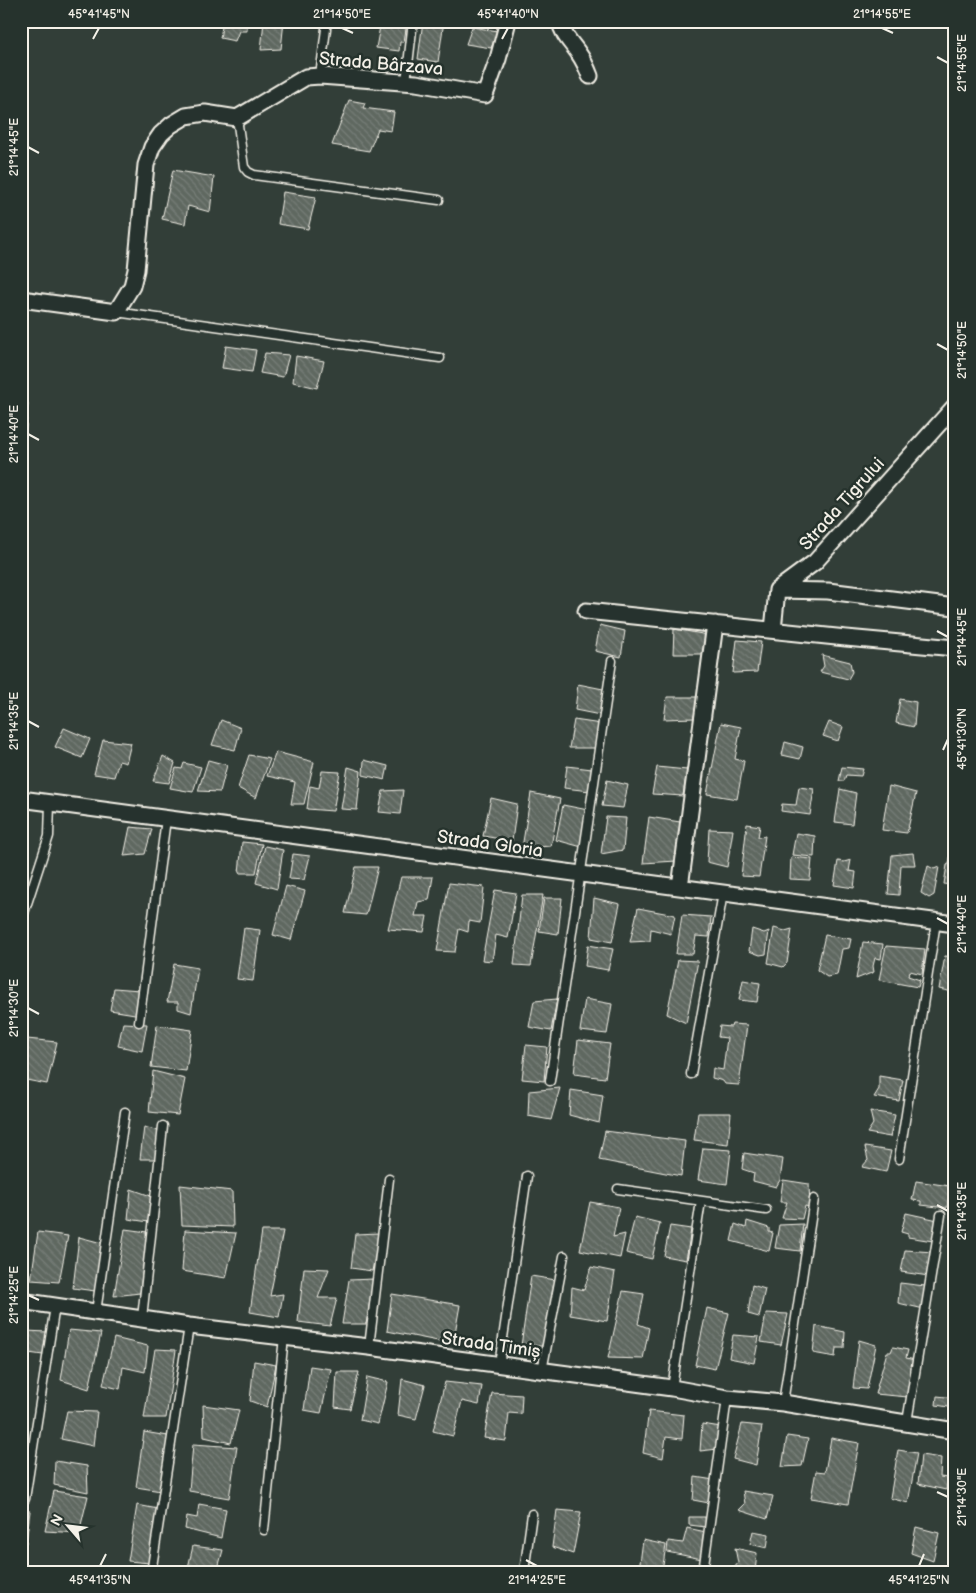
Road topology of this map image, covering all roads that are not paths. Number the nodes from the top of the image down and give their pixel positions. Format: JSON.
{"nodes":[{"id":1,"x":327,"y":21,"type":"edge"},
{"id":2,"x":413,"y":21,"type":"edge"},
{"id":3,"x":508,"y":21,"type":"edge"},
{"id":4,"x":560,"y":21,"type":"edge"},
{"id":5,"x":320,"y":76,"type":"junction"},
{"id":6,"x":590,"y":76,"type":"dead end"},
{"id":7,"x":406,"y":82,"type":"junction"},
{"id":8,"x":237,"y":118,"type":"junction"},
{"id":9,"x":439,"y":200,"type":"dead end"},
{"id":10,"x":21,"y":298,"type":"edge"},
{"id":11,"x":116,"y":312,"type":"junction"},
{"id":12,"x":440,"y":358,"type":"dead end"},
{"id":13,"x":955,"y":406,"type":"edge"},
{"id":14,"x":777,"y":590,"type":"junction"},
{"id":15,"x":955,"y":607,"type":"edge"},
{"id":16,"x":586,"y":610,"type":"dead end"},
{"id":17,"x":715,"y":624,"type":"junction"},
{"id":18,"x":773,"y":630,"type":"junction"},
{"id":19,"x":955,"y":648,"type":"edge"},
{"id":20,"x":612,"y":661,"type":"dead end"},
{"id":21,"x":21,"y":799,"type":"edge"},
{"id":22,"x":50,"y":803,"type":"junction"},
{"id":23,"x":166,"y":819,"type":"junction"},
{"id":24,"x":581,"y":875,"type":"junction"},
{"id":25,"x":680,"y":886,"type":"junction"},
{"id":26,"x":722,"y":893,"type":"junction"},
{"id":27,"x":21,"y":922,"type":"edge"},
{"id":28,"x":936,"y":922,"type":"junction"},
{"id":29,"x":955,"y":924,"type":"edge"},
{"id":30,"x":139,"y":1022,"type":"dead end"},
{"id":31,"x":691,"y":1074,"type":"dead end"},
{"id":32,"x":550,"y":1081,"type":"dead end"},
{"id":33,"x":125,"y":1112,"type":"dead end"},
{"id":34,"x":163,"y":1126,"type":"dead end"},
{"id":35,"x":899,"y":1159,"type":"dead end"},
{"id":36,"x":527,"y":1176,"type":"dead end"},
{"id":37,"x":389,"y":1179,"type":"dead end"},
{"id":38,"x":618,"y":1189,"type":"dead end"},
{"id":39,"x":814,"y":1198,"type":"dead end"},
{"id":40,"x":701,"y":1201,"type":"junction"},
{"id":41,"x":766,"y":1210,"type":"dead end"},
{"id":42,"x":941,"y":1215,"type":"dead end"},
{"id":43,"x":564,"y":1256,"type":"dead end"},
{"id":44,"x":21,"y":1301,"type":"edge"},
{"id":45,"x":54,"y":1306,"type":"junction"},
{"id":46,"x":96,"y":1312,"type":"junction"},
{"id":47,"x":142,"y":1318,"type":"junction"},
{"id":48,"x":189,"y":1326,"type":"junction"},
{"id":49,"x":284,"y":1337,"type":"junction"},
{"id":50,"x":369,"y":1348,"type":"junction"},
{"id":51,"x":500,"y":1365,"type":"junction"},
{"id":52,"x":542,"y":1371,"type":"junction"},
{"id":53,"x":672,"y":1388,"type":"junction"},
{"id":54,"x":727,"y":1398,"type":"junction"},
{"id":55,"x":783,"y":1404,"type":"junction"},
{"id":56,"x":907,"y":1422,"type":"junction"},
{"id":57,"x":955,"y":1431,"type":"edge"},
{"id":58,"x":25,"y":1499,"type":"dead end"},
{"id":59,"x":532,"y":1514,"type":"dead end"},
{"id":60,"x":264,"y":1530,"type":"dead end"},
{"id":61,"x":152,"y":1567,"type":"dead end"},
{"id":62,"x":524,"y":1572,"type":"edge"},
{"id":63,"x":703,"y":1572,"type":"edge"}],
"edges":[{"from":1,"to":5,"type":"lane"},
{"from":2,"to":7,"type":"lane"},
{"from":3,"to":7,"type":"street","name":"Strada Bârzava"},
{"from":4,"to":6,"type":"street"},
{"from":5,"to":7,"type":"street","name":"Strada Bârzava"},
{"from":5,"to":8,"type":"street","name":"Strada Bârzava"},
{"from":8,"to":9,"type":"lane"},
{"from":8,"to":11,"type":"street"},
{"from":10,"to":11,"type":"street"},
{"from":11,"to":12,"type":"lane"},
{"from":13,"to":14,"type":"street","name":"Strada Tigrului"},
{"from":14,"to":15,"type":"street"},
{"from":14,"to":18,"type":"street"},
{"from":16,"to":17,"type":"street"},
{"from":17,"to":18,"type":"street"},
{"from":17,"to":25,"type":"street"},
{"from":18,"to":19,"type":"street"},
{"from":20,"to":24,"type":"lane"},
{"from":21,"to":22,"type":"street","name":"Strada Gloria"},
{"from":22,"to":23,"type":"street","name":"Strada Gloria"},
{"from":22,"to":27,"type":"lane"},
{"from":23,"to":24,"type":"street","name":"Strada Gloria"},
{"from":23,"to":30,"type":"lane"},
{"from":24,"to":25,"type":"street","name":"Strada Gloria"},
{"from":24,"to":32,"type":"lane"},
{"from":25,"to":26,"type":"street","name":"Strada Gloria"},
{"from":26,"to":28,"type":"street","name":"Strada Gloria"},
{"from":26,"to":31,"type":"lane"},
{"from":28,"to":29,"type":"street","name":"Strada Gloria"},
{"from":28,"to":35,"type":"lane"},
{"from":33,"to":46,"type":"lane"},
{"from":34,"to":47,"type":"lane"},
{"from":36,"to":51,"type":"lane"},
{"from":37,"to":50,"type":"lane"},
{"from":38,"to":40,"type":"lane"},
{"from":39,"to":55,"type":"lane"},
{"from":40,"to":41,"type":"lane"},
{"from":40,"to":53,"type":"lane"},
{"from":42,"to":56,"type":"lane"},
{"from":43,"to":52,"type":"lane"},
{"from":44,"to":45,"type":"street","name":"Strada Timiș"},
{"from":45,"to":46,"type":"street","name":"Strada Timiș"},
{"from":45,"to":58,"type":"lane"},
{"from":46,"to":47,"type":"street","name":"Strada Timiș"},
{"from":47,"to":48,"type":"street","name":"Strada Timiș"},
{"from":48,"to":49,"type":"street","name":"Strada Timiș"},
{"from":48,"to":61,"type":"lane"},
{"from":49,"to":50,"type":"street","name":"Strada Timiș"},
{"from":49,"to":60,"type":"lane"},
{"from":50,"to":51,"type":"street","name":"Strada Timiș"},
{"from":51,"to":52,"type":"street","name":"Strada Timiș"},
{"from":52,"to":53,"type":"street","name":"Strada Timiș"},
{"from":53,"to":54,"type":"street","name":"Strada Timiș"},
{"from":54,"to":55,"type":"street","name":"Strada Timiș"},
{"from":54,"to":63,"type":"lane"},
{"from":55,"to":56,"type":"street","name":"Strada Timiș"},
{"from":56,"to":57,"type":"street","name":"Strada Timiș"},
{"from":59,"to":62,"type":"lane"}]}
